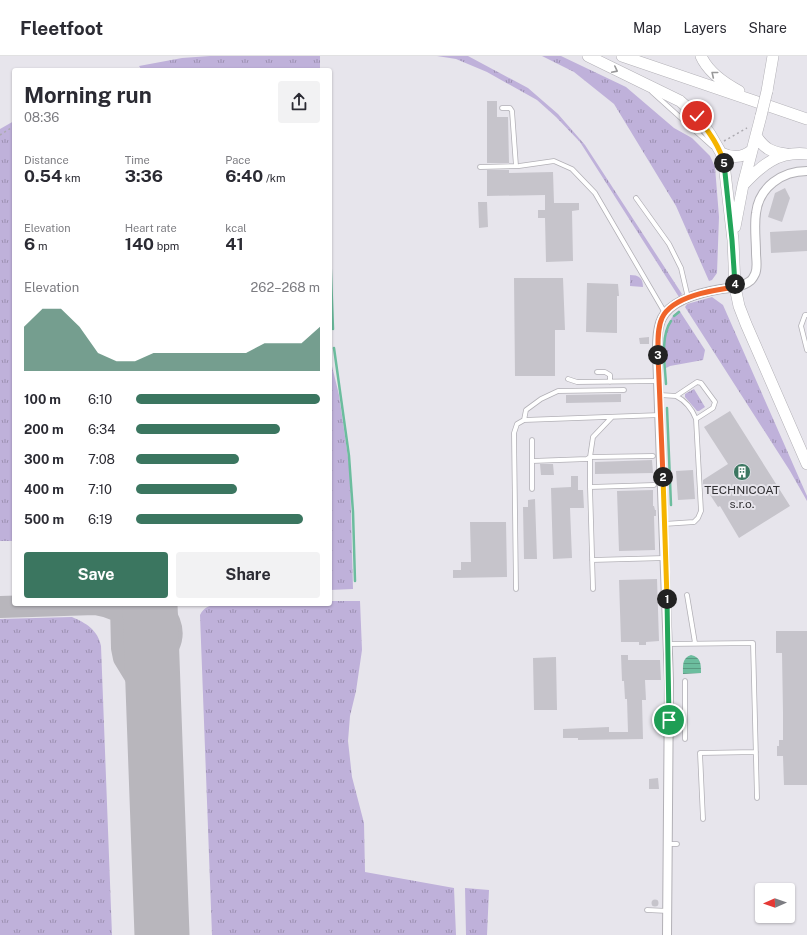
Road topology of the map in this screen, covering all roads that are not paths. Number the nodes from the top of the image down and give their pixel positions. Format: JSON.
{"nodes":[{"id":1,"x":588,"y":56,"type":"edge"},
{"id":2,"x":622,"y":56,"type":"edge"},
{"id":3,"x":701,"y":56,"type":"edge"},
{"id":4,"x":773,"y":56,"type":"edge"},
{"id":5,"x":502,"y":108,"type":"dead end"},
{"id":6,"x":772,"y":108,"type":"junction"},
{"id":7,"x":807,"y":119,"type":"edge"},
{"id":8,"x":757,"y":132,"type":"junction"},
{"id":9,"x":719,"y":149,"type":"junction"},
{"id":10,"x":752,"y":150,"type":"junction"},
{"id":11,"x":789,"y":154,"type":"junction"},
{"id":12,"x":807,"y":154,"type":"edge"},
{"id":13,"x":516,"y":166,"type":"junction"},
{"id":14,"x":480,"y":167,"type":"dead end"},
{"id":15,"x":807,"y":171,"type":"edge"},
{"id":16,"x":743,"y":185,"type":"junction"},
{"id":17,"x":636,"y":198,"type":"dead end"},
{"id":18,"x":732,"y":240,"type":"junction"},
{"id":19,"x":735,"y":287,"type":"junction"},
{"id":20,"x":688,"y":298,"type":"junction"},
{"id":21,"x":665,"y":314,"type":"junction"},
{"id":22,"x":807,"y":315,"type":"edge"},
{"id":23,"x":807,"y":350,"type":"edge"},
{"id":24,"x":597,"y":372,"type":"dead end"},
{"id":25,"x":568,"y":379,"type":"dead end"},
{"id":26,"x":658,"y":381,"type":"junction"},
{"id":27,"x":599,"y":382,"type":"junction"},
{"id":28,"x":610,"y":382,"type":"junction"},
{"id":29,"x":599,"y":390,"type":"junction"},
{"id":30,"x":624,"y":390,"type":"dead end"},
{"id":31,"x":660,"y":395,"type":"junction"},
{"id":32,"x":676,"y":396,"type":"junction"},
{"id":33,"x":660,"y":415,"type":"junction"},
{"id":34,"x":613,"y":417,"type":"junction"},
{"id":35,"x":696,"y":419,"type":"junction"},
{"id":36,"x":524,"y":420,"type":"junction"},
{"id":37,"x":532,"y":440,"type":"dead end"},
{"id":38,"x":653,"y":456,"type":"dead end"},
{"id":39,"x":590,"y":457,"type":"junction"},
{"id":40,"x":532,"y":460,"type":"junction"},
{"id":41,"x":807,"y":464,"type":"edge"},
{"id":42,"x":654,"y":485,"type":"dead end"},
{"id":43,"x":590,"y":487,"type":"junction"},
{"id":44,"x":532,"y":489,"type":"dead end"},
{"id":45,"x":664,"y":524,"type":"junction"},
{"id":46,"x":665,"y":558,"type":"junction"},
{"id":47,"x":592,"y":560,"type":"junction"},
{"id":48,"x":516,"y":589,"type":"dead end"},
{"id":49,"x":593,"y":589,"type":"dead end"},
{"id":50,"x":688,"y":595,"type":"dead end"},
{"id":51,"x":695,"y":643,"type":"junction"},
{"id":52,"x":668,"y":644,"type":"junction"},
{"id":53,"x":685,"y":681,"type":"dead end"},
{"id":54,"x":669,"y":720,"type":"junction"},
{"id":55,"x":685,"y":720,"type":"junction"},
{"id":56,"x":685,"y":739,"type":"dead end"},
{"id":57,"x":756,"y":752,"type":"junction"},
{"id":58,"x":757,"y":798,"type":"dead end"},
{"id":59,"x":703,"y":819,"type":"dead end"},
{"id":60,"x":668,"y":844,"type":"junction"},
{"id":61,"x":677,"y":844,"type":"dead end"},
{"id":62,"x":647,"y":910,"type":"dead end"},
{"id":63,"x":668,"y":911,"type":"junction"},
{"id":64,"x":667,"y":935,"type":"edge"}],
"edges":[{"from":1,"to":9,"type":"main road","one_way":true},
{"from":2,"to":6,"type":"main road"},
{"from":6,"to":3,"type":"main road","one_way":true},
{"from":4,"to":8,"type":"main road","bridge":true},
{"from":5,"to":13,"type":"lane"},
{"from":6,"to":7,"type":"main road"},
{"from":8,"to":10,"type":"main road"},
{"from":8,"to":11,"type":"main road"},
{"from":9,"to":10,"type":"main road"},
{"from":9,"to":18,"type":"main road"},
{"from":10,"to":16,"type":"main road"},
{"from":11,"to":12,"type":"main road"},
{"from":11,"to":16,"type":"main road"},
{"from":13,"to":14,"type":"lane"},
{"from":13,"to":21,"type":"lane"},
{"from":15,"to":19,"type":"street"},
{"from":16,"to":18,"type":"main road"},
{"from":17,"to":20,"type":"lane"},
{"from":18,"to":19,"type":"main road"},
{"from":19,"to":20,"type":"street"},
{"from":19,"to":41,"type":"main road"},
{"from":20,"to":21,"type":"street"},
{"from":21,"to":26,"type":"street"},
{"from":22,"to":23,"type":"lane"},
{"from":24,"to":28,"type":"lane"},
{"from":25,"to":27,"type":"lane"},
{"from":26,"to":28,"type":"lane"},
{"from":26,"to":31,"type":"street"},
{"from":27,"to":28,"type":"lane"},
{"from":27,"to":29,"type":"lane"},
{"from":29,"to":30,"type":"lane"},
{"from":29,"to":36,"type":"lane"},
{"from":31,"to":32,"type":"lane"},
{"from":31,"to":33,"type":"street"},
{"from":32,"to":35,"type":"lane"},
{"from":32,"to":35,"type":"lane"},
{"from":33,"to":34,"type":"lane"},
{"from":33,"to":45,"type":"street"},
{"from":34,"to":36,"type":"lane"},
{"from":34,"to":39,"type":"lane"},
{"from":35,"to":45,"type":"lane"},
{"from":36,"to":48,"type":"lane"},
{"from":37,"to":40,"type":"lane"},
{"from":38,"to":39,"type":"lane"},
{"from":39,"to":40,"type":"lane"},
{"from":39,"to":43,"type":"lane"},
{"from":40,"to":44,"type":"lane"},
{"from":42,"to":43,"type":"lane"},
{"from":43,"to":47,"type":"lane"},
{"from":45,"to":46,"type":"street"},
{"from":46,"to":47,"type":"lane"},
{"from":46,"to":52,"type":"street"},
{"from":47,"to":49,"type":"lane"},
{"from":50,"to":51,"type":"lane"},
{"from":51,"to":52,"type":"lane"},
{"from":51,"to":57,"type":"lane"},
{"from":52,"to":54,"type":"street"},
{"from":53,"to":55,"type":"lane"},
{"from":54,"to":55,"type":"lane"},
{"from":54,"to":60,"type":"street"},
{"from":55,"to":56,"type":"lane"},
{"from":57,"to":58,"type":"lane"},
{"from":57,"to":59,"type":"lane"},
{"from":60,"to":61,"type":"lane"},
{"from":60,"to":63,"type":"street"},
{"from":62,"to":63,"type":"lane"},
{"from":63,"to":64,"type":"street"}]}
